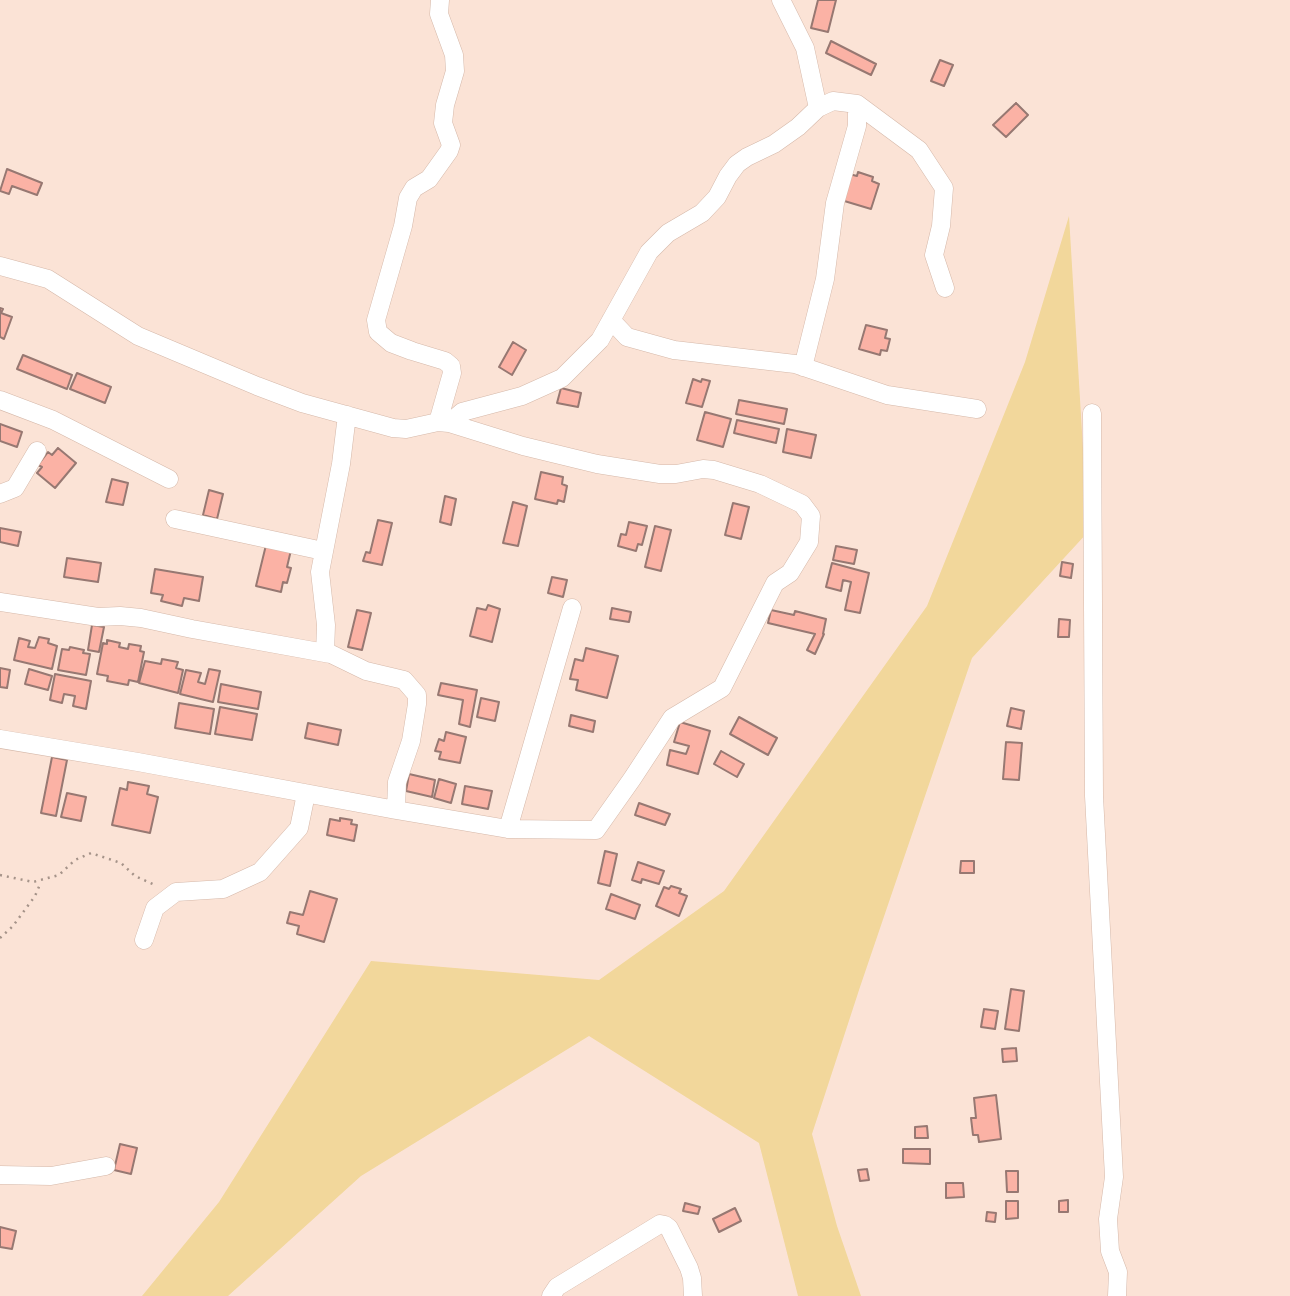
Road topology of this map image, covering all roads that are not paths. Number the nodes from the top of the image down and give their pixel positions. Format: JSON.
{"nodes":[{"id":1,"x":440,"y":0,"type":"edge"},
{"id":2,"x":782,"y":0,"type":"edge"},
{"id":3,"x":857,"y":104,"type":"junction"},
{"id":4,"x":818,"y":108,"type":"junction"},
{"id":5,"x":0,"y":266,"type":"edge"},
{"id":6,"x":945,"y":288,"type":"dead end"},
{"id":7,"x":611,"y":320,"type":"junction"},
{"id":8,"x":803,"y":367,"type":"junction"},
{"id":9,"x":0,"y":400,"type":"edge"},
{"id":10,"x":976,"y":409,"type":"dead end"},
{"id":11,"x":1091,"y":413,"type":"dead end"},
{"id":12,"x":347,"y":415,"type":"junction"},
{"id":13,"x":444,"y":422,"type":"junction"},
{"id":14,"x":37,"y":451,"type":"dead end"},
{"id":15,"x":169,"y":479,"type":"dead end"},
{"id":16,"x":0,"y":494,"type":"edge"},
{"id":17,"x":175,"y":519,"type":"dead end"},
{"id":18,"x":323,"y":551,"type":"junction"},
{"id":19,"x":0,"y":602,"type":"edge"},
{"id":20,"x":572,"y":608,"type":"dead end"},
{"id":21,"x":325,"y":653,"type":"junction"},
{"id":22,"x":0,"y":739,"type":"edge"},
{"id":23,"x":306,"y":794,"type":"junction"},
{"id":24,"x":396,"y":810,"type":"junction"},
{"id":25,"x":508,"y":830,"type":"junction"},
{"id":26,"x":144,"y":940,"type":"dead end"},
{"id":27,"x":106,"y":1166,"type":"dead end"},
{"id":28,"x":0,"y":1175,"type":"edge"},
{"id":29,"x":551,"y":1296,"type":"edge"},
{"id":30,"x":693,"y":1296,"type":"edge"},
{"id":31,"x":1117,"y":1296,"type":"edge"}],
"edges":[{"from":1,"to":13,"type":"street"},
{"from":2,"to":4,"type":"street"},
{"from":3,"to":4,"type":"street"},
{"from":3,"to":6,"type":"street"},
{"from":3,"to":8,"type":"street"},
{"from":4,"to":7,"type":"street"},
{"from":5,"to":12,"type":"street"},
{"from":7,"to":8,"type":"street"},
{"from":7,"to":13,"type":"street"},
{"from":8,"to":10,"type":"street"},
{"from":9,"to":15,"type":"street"},
{"from":11,"to":31,"type":"street"},
{"from":12,"to":13,"type":"street"},
{"from":12,"to":18,"type":"street"},
{"from":13,"to":25,"type":"street"},
{"from":14,"to":16,"type":"street"},
{"from":17,"to":18,"type":"street"},
{"from":18,"to":21,"type":"street"},
{"from":19,"to":21,"type":"street"},
{"from":20,"to":25,"type":"street"},
{"from":21,"to":24,"type":"street"},
{"from":22,"to":23,"type":"street"},
{"from":23,"to":24,"type":"street"},
{"from":23,"to":26,"type":"street"},
{"from":24,"to":25,"type":"street"},
{"from":27,"to":28,"type":"street"},
{"from":29,"to":30,"type":"street"}]}
